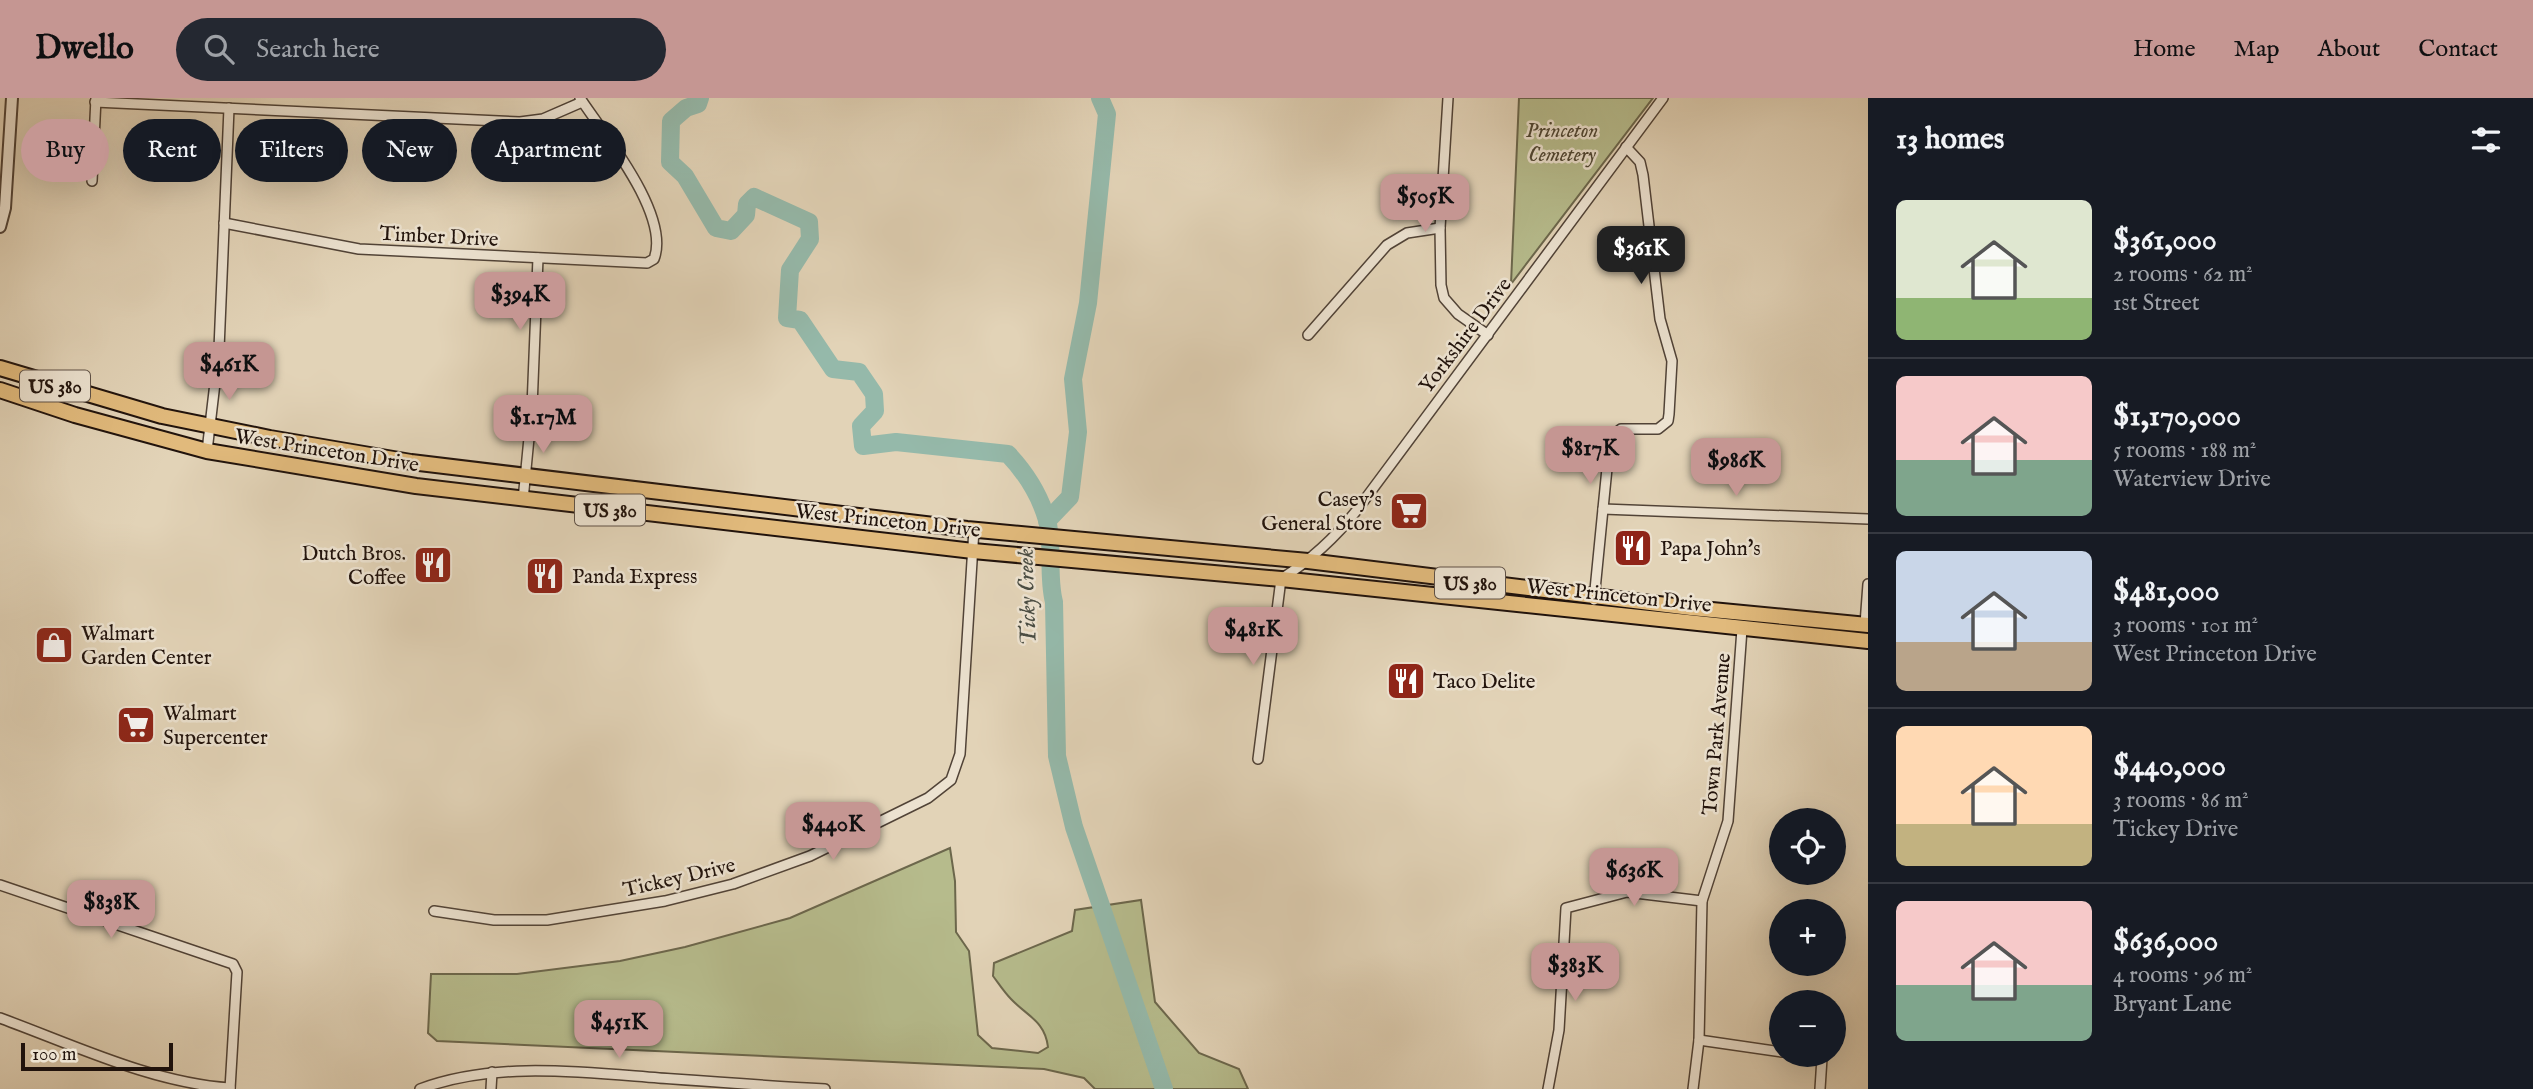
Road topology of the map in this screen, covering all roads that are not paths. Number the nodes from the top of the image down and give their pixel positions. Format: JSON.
{"nodes":[{"id":1,"x":12,"y":98,"type":"edge"},
{"id":2,"x":1448,"y":98,"type":"edge"},
{"id":3,"x":1663,"y":98,"type":"edge"},
{"id":4,"x":96,"y":100,"type":"edge"},
{"id":5,"x":581,"y":100,"type":"edge"},
{"id":6,"x":229,"y":108,"type":"junction"},
{"id":7,"x":95,"y":119,"type":"edge"},
{"id":8,"x":1626,"y":147,"type":"junction"},
{"id":9,"x":2,"y":207,"type":"edge"},
{"id":10,"x":224,"y":223,"type":"junction"},
{"id":11,"x":0,"y":227,"type":"edge"},
{"id":12,"x":1440,"y":228,"type":"junction"},
{"id":13,"x":538,"y":258,"type":"junction"},
{"id":14,"x":1308,"y":335,"type":"dead end"},
{"id":15,"x":1488,"y":335,"type":"junction"},
{"id":16,"x":0,"y":368,"type":"edge"},
{"id":17,"x":0,"y":390,"type":"edge"},
{"id":18,"x":211,"y":427,"type":"junction"},
{"id":19,"x":207,"y":451,"type":"junction"},
{"id":20,"x":526,"y":477,"type":"junction"},
{"id":21,"x":523,"y":500,"type":"junction"},
{"id":22,"x":1603,"y":509,"type":"junction"},
{"id":23,"x":1868,"y":519,"type":"edge"},
{"id":24,"x":974,"y":529,"type":"junction"},
{"id":25,"x":973,"y":551,"type":"junction"},
{"id":26,"x":1308,"y":561,"type":"junction"},
{"id":27,"x":1281,"y":579,"type":"junction"},
{"id":28,"x":1868,"y":584,"type":"edge"},
{"id":29,"x":1595,"y":596,"type":"junction"},
{"id":30,"x":1588,"y":613,"type":"junction"},
{"id":31,"x":1866,"y":625,"type":"edge"},
{"id":32,"x":1742,"y":629,"type":"junction"},
{"id":33,"x":1867,"y":641,"type":"edge"},
{"id":34,"x":1258,"y":759,"type":"dead end"},
{"id":35,"x":0,"y":885,"type":"edge"},
{"id":36,"x":1702,"y":901,"type":"junction"},
{"id":37,"x":434,"y":911,"type":"dead end"},
{"id":38,"x":0,"y":1018,"type":"edge"},
{"id":39,"x":1699,"y":1040,"type":"junction"},
{"id":40,"x":1769,"y":1050,"type":"edge"},
{"id":41,"x":1821,"y":1067,"type":"edge"},
{"id":42,"x":492,"y":1072,"type":"junction"},
{"id":43,"x":230,"y":1088,"type":"edge"},
{"id":44,"x":420,"y":1089,"type":"edge"},
{"id":45,"x":491,"y":1089,"type":"edge"},
{"id":46,"x":825,"y":1089,"type":"edge"},
{"id":47,"x":1548,"y":1089,"type":"edge"},
{"id":48,"x":1693,"y":1089,"type":"edge"},
{"id":49,"x":1820,"y":1089,"type":"edge"}],
"edges":[{"from":1,"to":9,"type":"street"},
{"from":2,"to":12,"type":"street"},
{"from":3,"to":8,"type":"street","name":"Yorkshire Drive"},
{"from":4,"to":6,"type":"street"},
{"from":4,"to":7,"type":"street"},
{"from":5,"to":6,"type":"street"},
{"from":5,"to":13,"type":"street","name":"Timber Drive"},
{"from":6,"to":10,"type":"street"},
{"from":8,"to":15,"type":"street","name":"Yorkshire Drive"},
{"from":8,"to":22,"type":"street"},
{"from":9,"to":11,"type":"street"},
{"from":10,"to":13,"type":"street","name":"Timber Drive"},
{"from":10,"to":18,"type":"street"},
{"from":12,"to":14,"type":"street"},
{"from":12,"to":15,"type":"street"},
{"from":13,"to":20,"type":"street"},
{"from":15,"to":26,"type":"street","name":"Yorkshire Drive"},
{"from":16,"to":18,"type":"highway","name":"West Princeton Drive","number":"US 380"},
{"from":17,"to":19,"type":"highway","name":"West Princeton Drive","number":"US 380"},
{"from":18,"to":19,"type":"street"},
{"from":18,"to":20,"type":"highway","name":"West Princeton Drive","number":"US 380"},
{"from":19,"to":21,"type":"highway","name":"West Princeton Drive","number":"US 380"},
{"from":20,"to":21,"type":"street"},
{"from":20,"to":24,"type":"highway","name":"West Princeton Drive","number":"US 380"},
{"from":21,"to":25,"type":"highway","name":"West Princeton Drive","number":"US 380"},
{"from":22,"to":23,"type":"street"},
{"from":22,"to":29,"type":"street"},
{"from":24,"to":25,"type":"street","name":"Tickey Drive"},
{"from":24,"to":26,"type":"highway","name":"West Princeton Drive","number":"US 380"},
{"from":25,"to":27,"type":"highway","name":"West Princeton Drive","number":"US 380"},
{"from":25,"to":37,"type":"street","name":"Tickey Drive"},
{"from":26,"to":27,"type":"street","name":"Yorkshire Drive"},
{"from":26,"to":29,"type":"highway","name":"West Princeton Drive","number":"US 380"},
{"from":27,"to":30,"type":"highway","name":"West Princeton Drive","number":"US 380"},
{"from":27,"to":34,"type":"street"},
{"from":28,"to":31,"type":"street"},
{"from":29,"to":30,"type":"street"},
{"from":29,"to":31,"type":"highway","name":"West Princeton Drive","number":"US 380"},
{"from":30,"to":32,"type":"highway","name":"West Princeton Drive","number":"US 380"},
{"from":32,"to":33,"type":"highway","name":"West Princeton Drive","number":"US 380"},
{"from":32,"to":36,"type":"street","name":"Town Park Avenue"},
{"from":35,"to":43,"type":"street"},
{"from":36,"to":39,"type":"street","name":"Town Park Avenue"},
{"from":36,"to":47,"type":"street"},
{"from":38,"to":43,"type":"street"},
{"from":39,"to":40,"type":"street"},
{"from":39,"to":48,"type":"street","name":"Town Park Avenue"},
{"from":41,"to":49,"type":"street"},
{"from":42,"to":44,"type":"street"},
{"from":42,"to":45,"type":"street"},
{"from":42,"to":46,"type":"street"}]}
